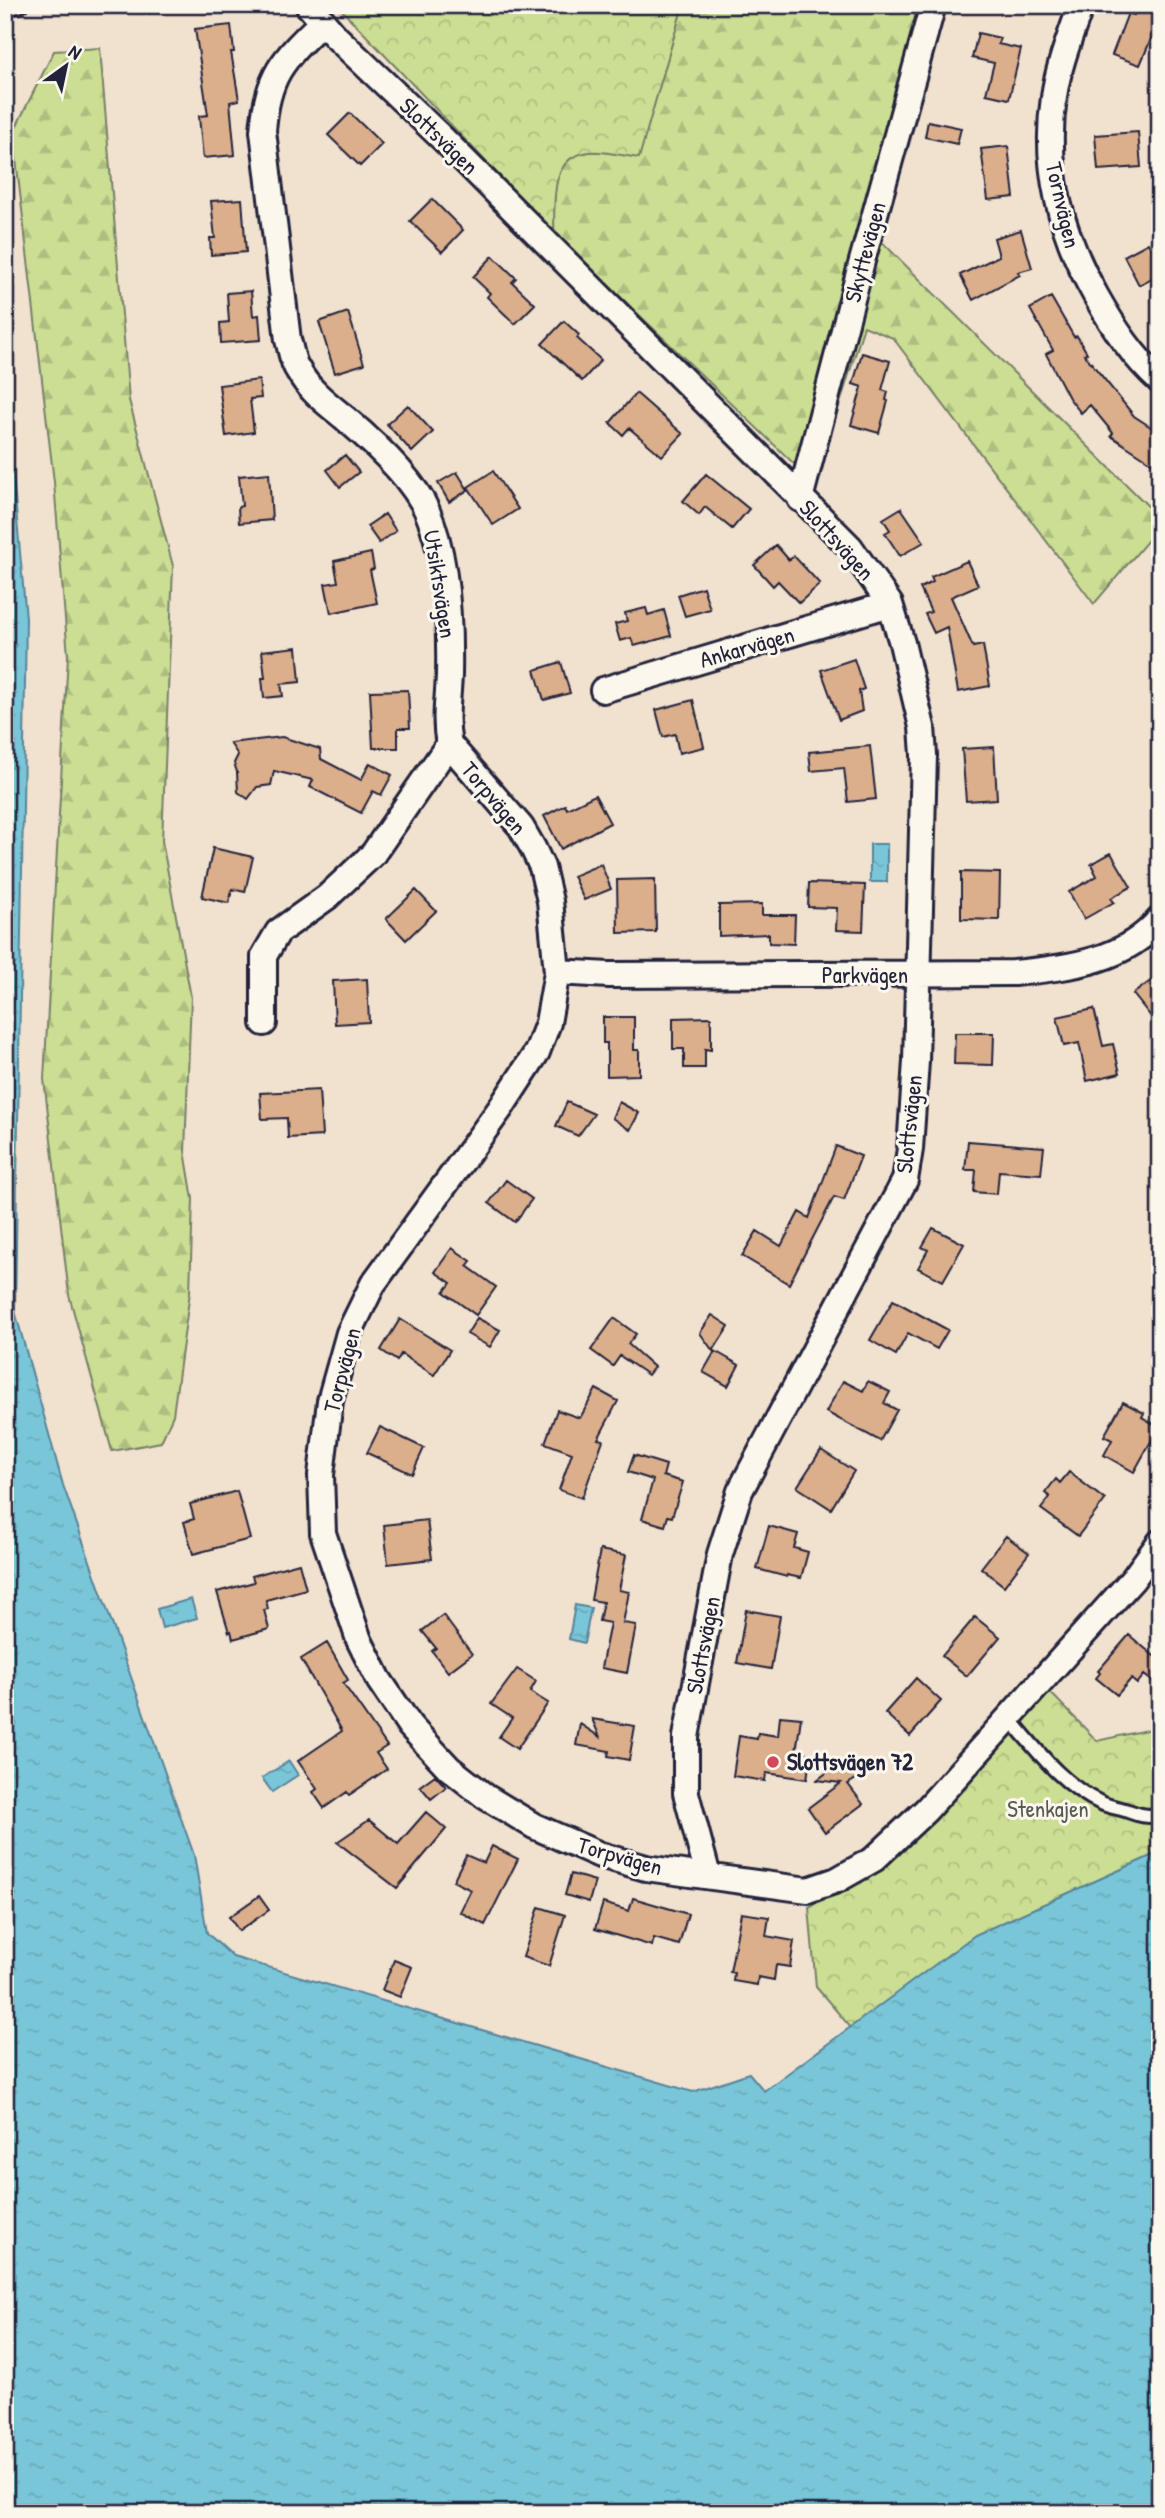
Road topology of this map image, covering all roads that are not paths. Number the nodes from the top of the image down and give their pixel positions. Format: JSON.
{"nodes":[{"id":1,"x":21,"y":5,"type":"edge"},
{"id":2,"x":933,"y":5,"type":"edge"},
{"id":3,"x":1081,"y":5,"type":"edge"},
{"id":4,"x":5,"y":10,"type":"edge"},
{"id":5,"x":316,"y":13,"type":"edge"},
{"id":6,"x":1160,"y":381,"type":"edge"},
{"id":7,"x":800,"y":499,"type":"junction"},
{"id":8,"x":890,"y":604,"type":"junction"},
{"id":9,"x":603,"y":690,"type":"dead end"},
{"id":10,"x":449,"y":744,"type":"junction"},
{"id":11,"x":1160,"y":919,"type":"edge"},
{"id":12,"x":557,"y":972,"type":"junction"},
{"id":13,"x":919,"y":975,"type":"junction"},
{"id":14,"x":264,"y":1023,"type":"dead end"},
{"id":15,"x":1160,"y":1542,"type":"edge"},
{"id":16,"x":1009,"y":1718,"type":"junction"},
{"id":17,"x":1160,"y":1814,"type":"edge"},
{"id":18,"x":708,"y":1876,"type":"junction"}],
"edges":[{"from":1,"to":4,"type":"lane"},
{"from":2,"to":7,"type":"street","name":"Skyttevägen"},
{"from":3,"to":6,"type":"street","name":"Tornvägen"},
{"from":5,"to":7,"type":"street","name":"Slottsvägen"},
{"from":5,"to":10,"type":"street","name":"Utsiktsvägen"},
{"from":7,"to":8,"type":"street","name":"Slottsvägen"},
{"from":8,"to":9,"type":"street","name":"Ankarvägen"},
{"from":8,"to":13,"type":"street","name":"Slottsvägen"},
{"from":10,"to":12,"type":"street","name":"Torpvägen"},
{"from":10,"to":14,"type":"street"},
{"from":11,"to":13,"type":"street","name":"Parkvägen"},
{"from":12,"to":13,"type":"street","name":"Parkvägen"},
{"from":12,"to":18,"type":"street","name":"Torpvägen"},
{"from":13,"to":18,"type":"street","name":"Slottsvägen"},
{"from":15,"to":16,"type":"street"},
{"from":16,"to":17,"type":"lane"},
{"from":16,"to":18,"type":"street"}]}
